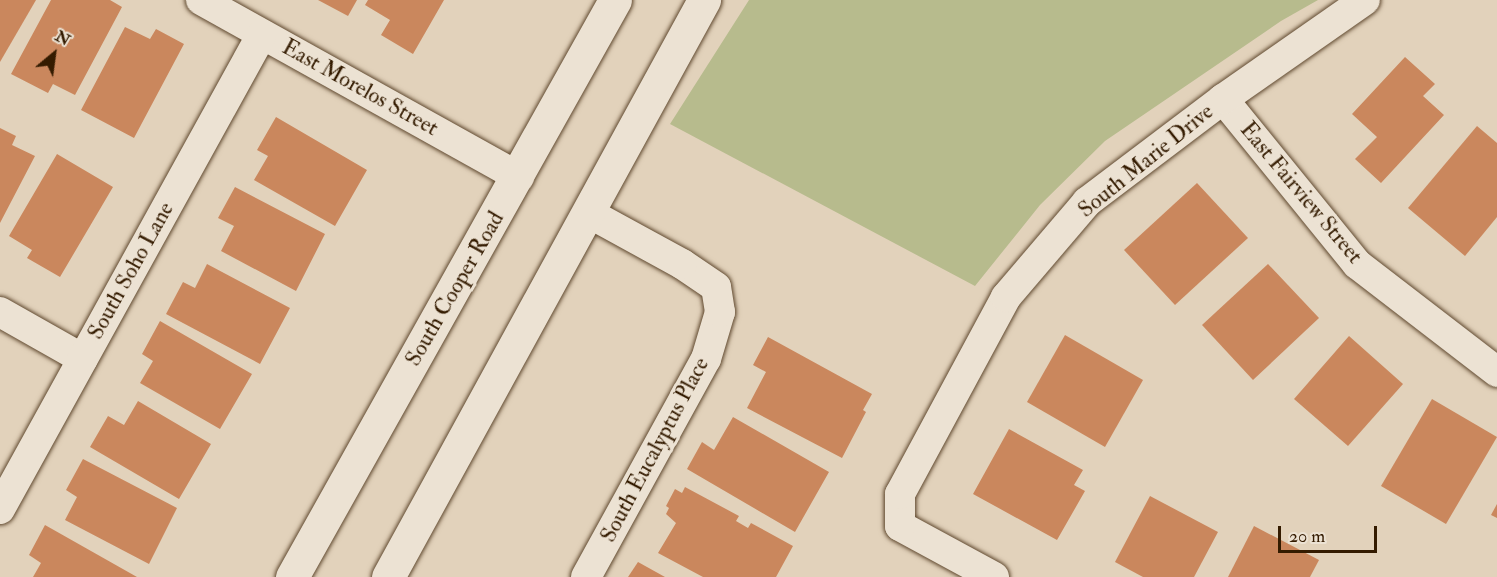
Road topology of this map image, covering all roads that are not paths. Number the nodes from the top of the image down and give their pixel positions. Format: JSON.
{"nodes":[{"id":1,"x":201,"y":0,"type":"edge"},
{"id":2,"x":615,"y":0,"type":"edge"},
{"id":3,"x":704,"y":0,"type":"edge"},
{"id":4,"x":1365,"y":0,"type":"edge"},
{"id":5,"x":262,"y":34,"type":"junction"},
{"id":6,"x":1223,"y":99,"type":"junction"},
{"id":7,"x":519,"y":177,"type":"junction"},
{"id":8,"x":590,"y":213,"type":"junction"},
{"id":9,"x":0,"y":312,"type":"edge"},
{"id":10,"x":83,"y":359,"type":"junction"},
{"id":11,"x":1497,"y":372,"type":"edge"},
{"id":12,"x":0,"y":509,"type":"edge"},
{"id":13,"x":292,"y":577,"type":"edge"},
{"id":14,"x":388,"y":577,"type":"edge"},
{"id":15,"x":586,"y":577,"type":"edge"},
{"id":16,"x":994,"y":577,"type":"edge"}],
"edges":[{"from":1,"to":5,"type":"street","name":"East Morelos Street"},
{"from":2,"to":7,"type":"main road","name":"South Cooper Road"},
{"from":3,"to":8,"type":"main road"},
{"from":4,"to":6,"type":"street","name":"South Marie Drive"},
{"from":5,"to":7,"type":"street","name":"East Morelos Street"},
{"from":5,"to":10,"type":"street","name":"South Soho Lane"},
{"from":6,"to":11,"type":"street","name":"East Fairview Street"},
{"from":6,"to":16,"type":"street","name":"South Marie Drive"},
{"from":7,"to":13,"type":"main road","name":"South Cooper Road"},
{"from":8,"to":14,"type":"main road"},
{"from":8,"to":15,"type":"street","name":"South Eucalyptus Place"},
{"from":9,"to":10,"type":"street"},
{"from":10,"to":12,"type":"street","name":"South Soho Lane"}]}
